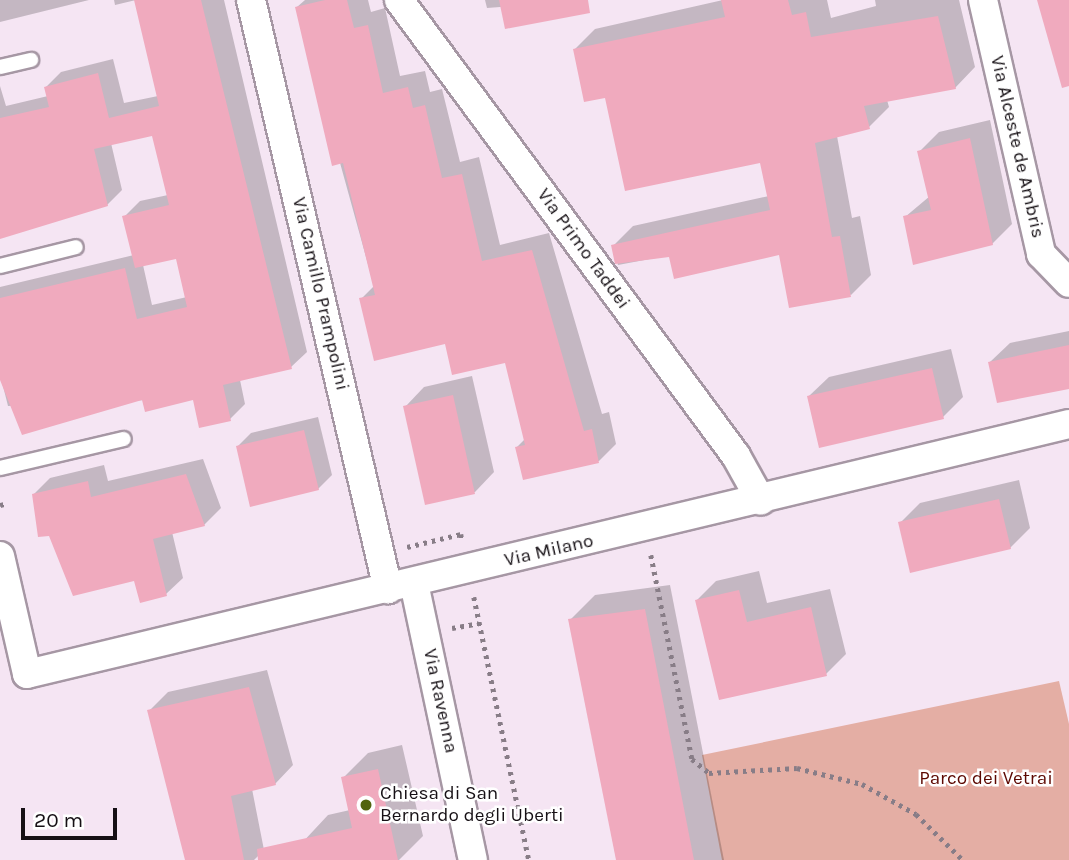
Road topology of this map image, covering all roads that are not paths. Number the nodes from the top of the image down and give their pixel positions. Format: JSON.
{"nodes":[{"id":1,"x":251,"y":0,"type":"edge"},
{"id":2,"x":399,"y":0,"type":"edge"},
{"id":3,"x":983,"y":0,"type":"edge"},
{"id":4,"x":30,"y":60,"type":"dead end"},
{"id":5,"x":0,"y":67,"type":"edge"},
{"id":6,"x":76,"y":247,"type":"dead end"},
{"id":7,"x":0,"y":266,"type":"edge"},
{"id":8,"x":1069,"y":283,"type":"edge"},
{"id":9,"x":1069,"y":424,"type":"edge"},
{"id":10,"x":124,"y":439,"type":"dead end"},
{"id":11,"x":0,"y":468,"type":"edge"},
{"id":12,"x":761,"y":501,"type":"junction"},
{"id":13,"x":0,"y":556,"type":"edge"},
{"id":14,"x":401,"y":586,"type":"junction"},
{"id":15,"x":473,"y":860,"type":"edge"}],
"edges":[{"from":1,"to":14,"type":"street","name":"Via Camillo Prampolini"},
{"from":2,"to":12,"type":"street","name":"Via Primo Taddei"},
{"from":3,"to":8,"type":"street","name":"Via Alceste de Ambris"},
{"from":4,"to":5,"type":"lane"},
{"from":6,"to":7,"type":"lane"},
{"from":9,"to":12,"type":"street","name":"Via Milano"},
{"from":10,"to":11,"type":"lane"},
{"from":12,"to":14,"type":"street","name":"Via Milano"},
{"from":13,"to":14,"type":"street","name":"Via Milano"},
{"from":14,"to":15,"type":"street","name":"Via Ravenna"}]}
